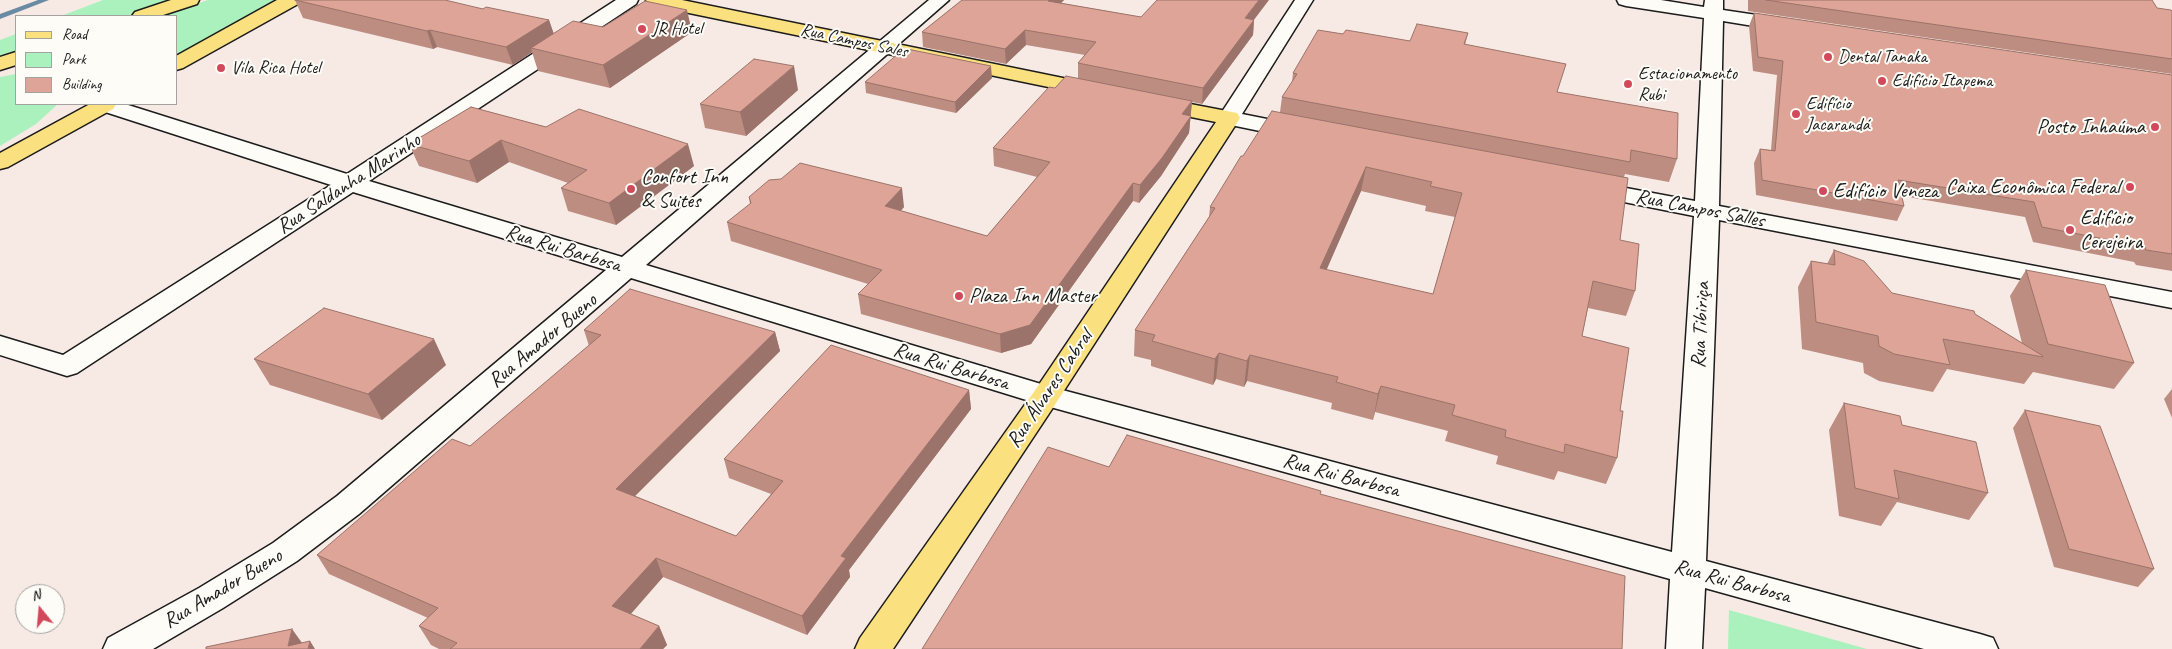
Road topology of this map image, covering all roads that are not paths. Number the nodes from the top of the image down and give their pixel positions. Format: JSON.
{"nodes":[{"id":1,"x":190,"y":0,"type":"edge"},
{"id":2,"x":291,"y":0,"type":"edge"},
{"id":3,"x":629,"y":0,"type":"edge"},
{"id":4,"x":655,"y":0,"type":"edge"},
{"id":5,"x":940,"y":0,"type":"edge"},
{"id":6,"x":1304,"y":0,"type":"edge"},
{"id":7,"x":1626,"y":0,"type":"edge"},
{"id":8,"x":1713,"y":7,"type":"edge"},
{"id":9,"x":145,"y":15,"type":"edge"},
{"id":10,"x":1812,"y":29,"type":"edge"},
{"id":11,"x":884,"y":47,"type":"junction"},
{"id":12,"x":15,"y":58,"type":"edge"},
{"id":13,"x":178,"y":63,"type":"edge"},
{"id":14,"x":15,"y":64,"type":"edge"},
{"id":15,"x":0,"y":65,"type":"edge"},
{"id":16,"x":102,"y":105,"type":"edge"},
{"id":17,"x":107,"y":105,"type":"edge"},
{"id":18,"x":1229,"y":118,"type":"junction"},
{"id":19,"x":1317,"y":135,"type":"edge"},
{"id":20,"x":0,"y":162,"type":"edge"},
{"id":21,"x":350,"y":183,"type":"junction"},
{"id":22,"x":1570,"y":184,"type":"edge"},
{"id":23,"x":1707,"y":210,"type":"junction"},
{"id":24,"x":628,"y":268,"type":"junction"},
{"id":25,"x":2172,"y":300,"type":"edge"},
{"id":26,"x":0,"y":345,"type":"edge"},
{"id":27,"x":1046,"y":396,"type":"junction"},
{"id":28,"x":1689,"y":570,"type":"junction"},
{"id":29,"x":121,"y":649,"type":"edge"},
{"id":30,"x":873,"y":649,"type":"edge"},
{"id":31,"x":1684,"y":649,"type":"edge"},
{"id":32,"x":1980,"y":649,"type":"edge"}],
"edges":[{"from":1,"to":9,"type":"main road"},
{"from":2,"to":13,"type":"main road"},
{"from":3,"to":21,"type":"street","name":"Rua Saldanha Marinho"},
{"from":4,"to":11,"type":"main road","name":"Rua Campos Sales"},
{"from":5,"to":11,"type":"street","name":"Rua Amador Bueno"},
{"from":6,"to":18,"type":"street","name":"Rua Álvares Cabral"},
{"from":7,"to":8,"type":"street"},
{"from":8,"to":10,"type":"street"},
{"from":8,"to":23,"type":"street","name":"Rua Tibiriça"},
{"from":11,"to":18,"type":"main road","name":"Rua Campos Sales"},
{"from":11,"to":24,"type":"street","name":"Rua Amador Bueno"},
{"from":12,"to":15,"type":"main road"},
{"from":14,"to":15,"type":"main road"},
{"from":16,"to":20,"type":"main road"},
{"from":17,"to":21,"type":"street","name":"Rua Rui Barbosa"},
{"from":18,"to":19,"type":"street"},
{"from":18,"to":27,"type":"main road","name":"Rua Álvares Cabral"},
{"from":21,"to":24,"type":"street","name":"Rua Rui Barbosa"},
{"from":21,"to":26,"type":"street","name":"Rua Saldanha Marinho"},
{"from":22,"to":23,"type":"street","name":"Rua Campos Salles"},
{"from":23,"to":25,"type":"street","name":"Rua Campos Salles"},
{"from":23,"to":28,"type":"street","name":"Rua Tibiriça"},
{"from":24,"to":27,"type":"street","name":"Rua Rui Barbosa"},
{"from":24,"to":29,"type":"street","name":"Rua Amador Bueno"},
{"from":27,"to":28,"type":"street","name":"Rua Rui Barbosa"},
{"from":27,"to":30,"type":"main road","name":"Rua Álvares Cabral"},
{"from":28,"to":31,"type":"street","name":"Rua Tibiriça"},
{"from":28,"to":32,"type":"street","name":"Rua Rui Barbosa"}]}
